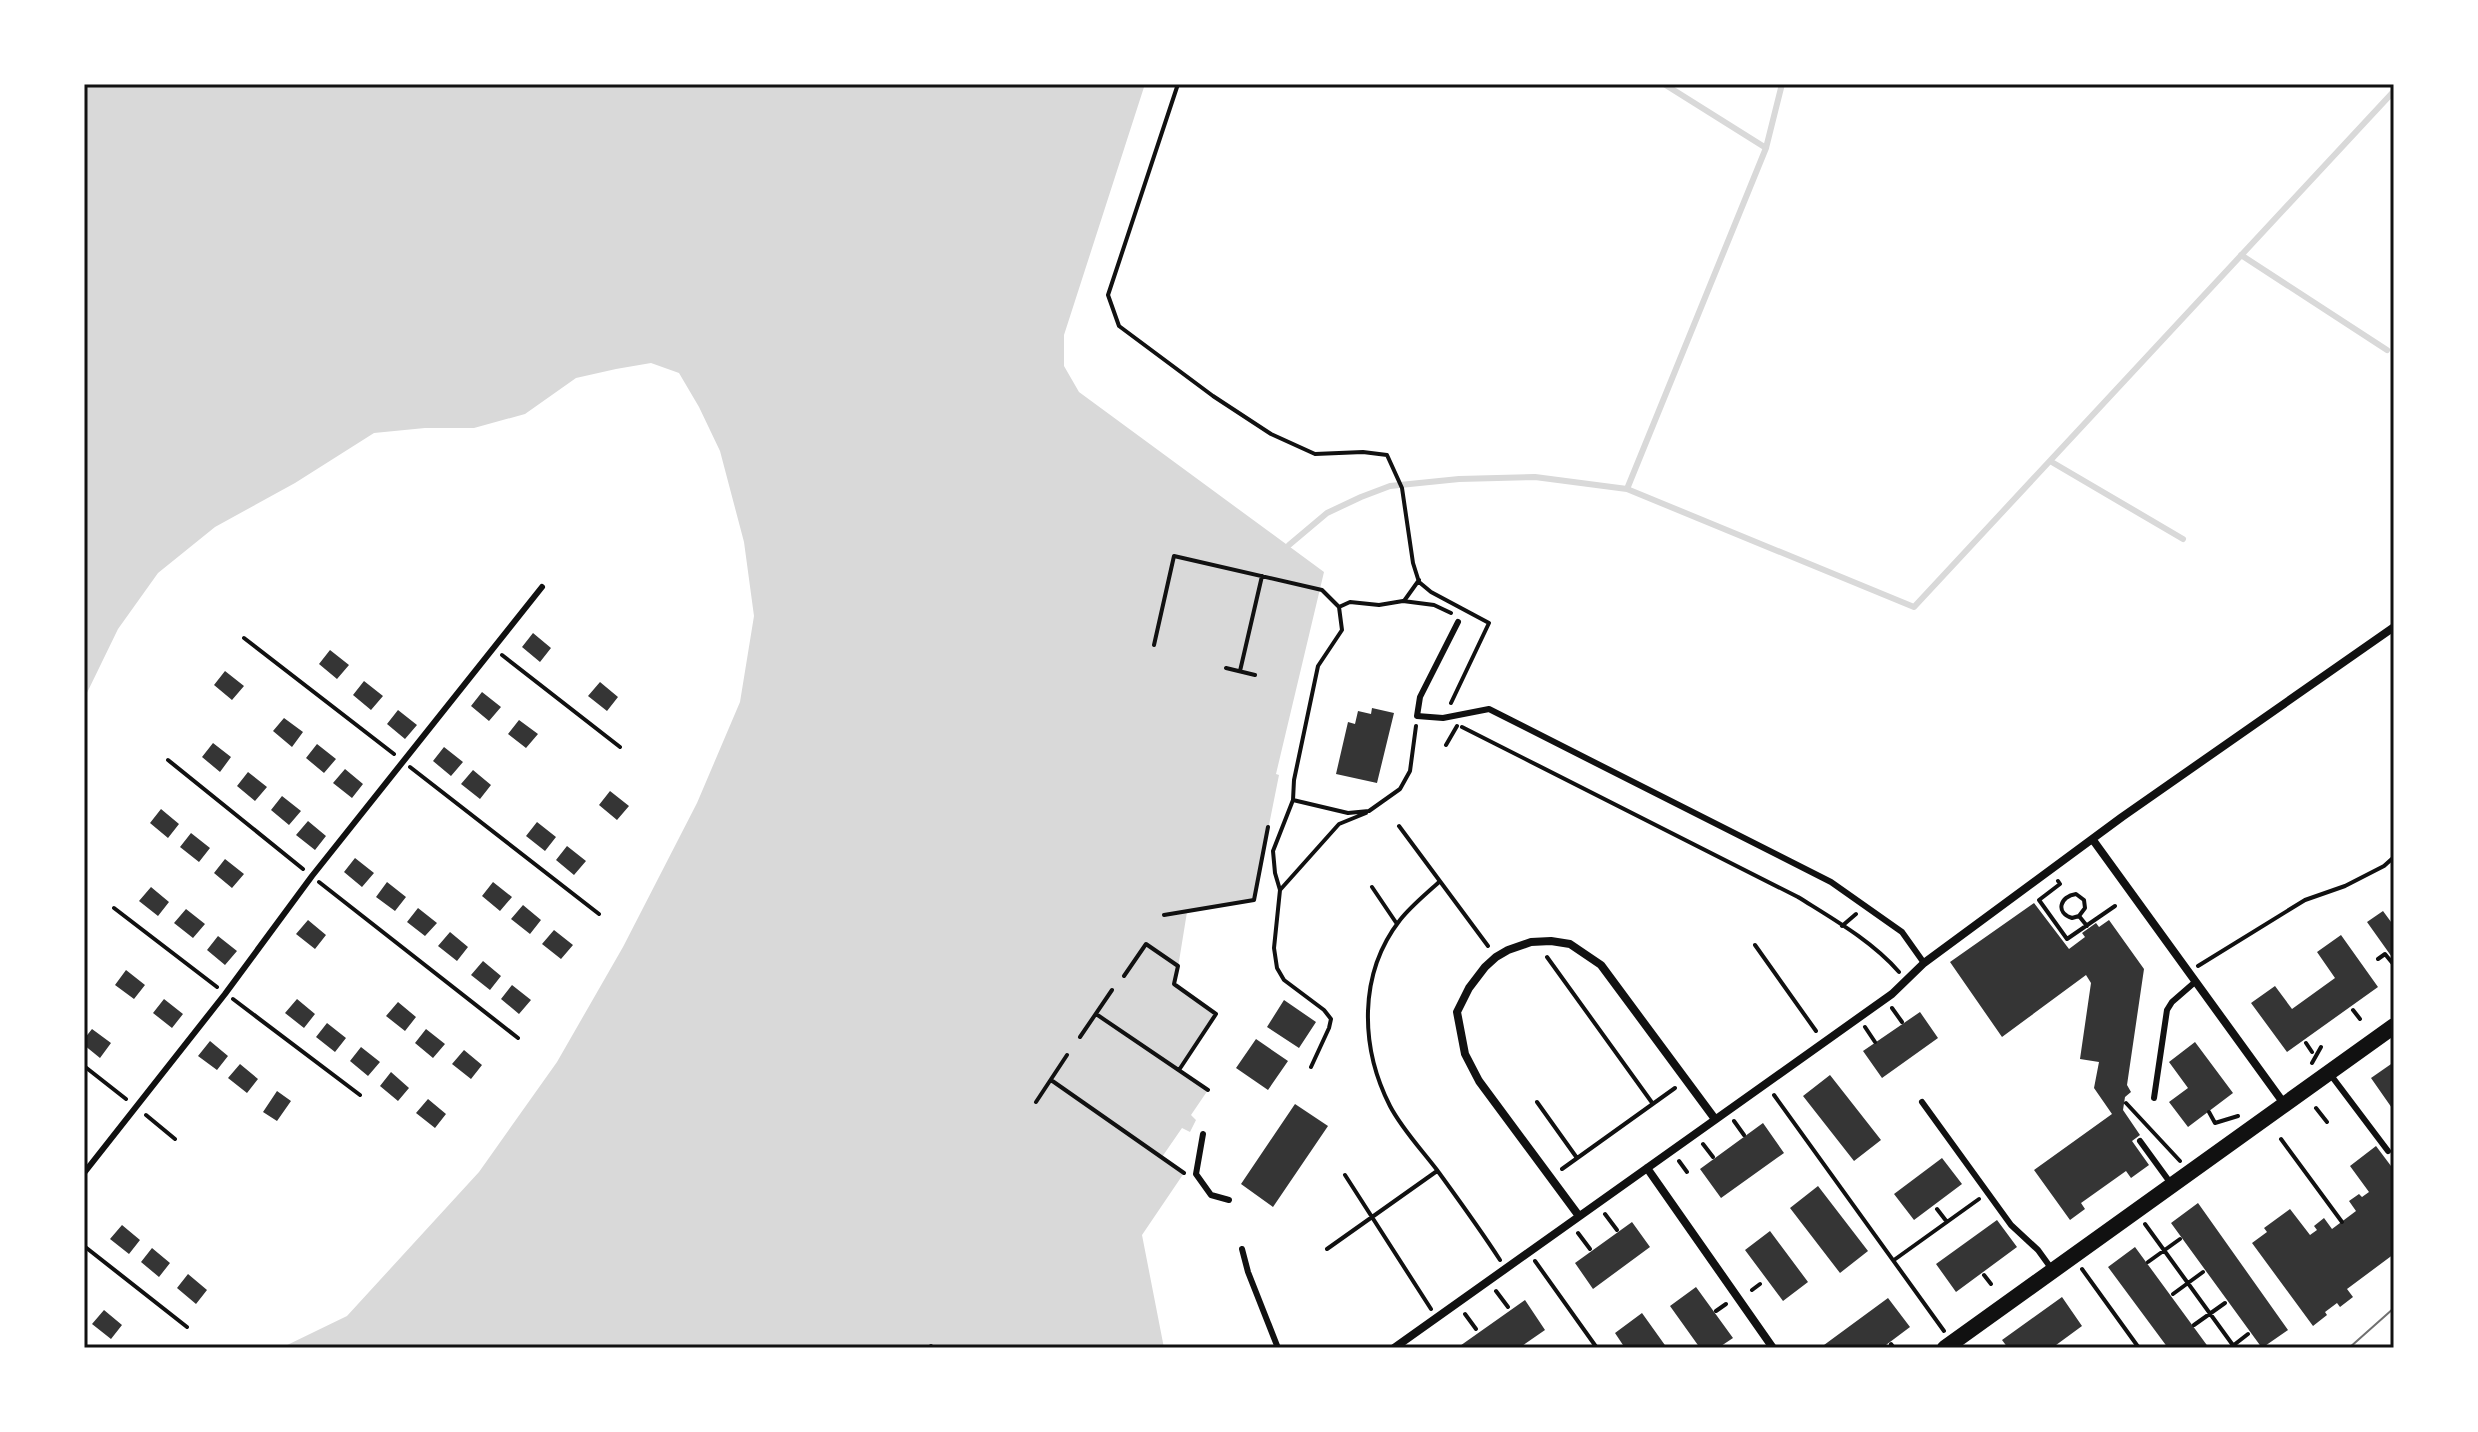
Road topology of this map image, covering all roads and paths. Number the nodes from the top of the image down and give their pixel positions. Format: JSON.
{"nodes":[{"id":1,"x":1178,"y":84,"type":"edge"},
{"id":2,"x":1262,"y":576,"type":"junction"},
{"id":3,"x":542,"y":587,"type":"dead end"},
{"id":4,"x":1403,"y":601,"type":"junction"},
{"id":5,"x":1339,"y":607,"type":"junction"},
{"id":6,"x":1458,"y":622,"type":"joint"},
{"id":7,"x":2394,"y":627,"type":"edge"},
{"id":8,"x":244,"y":638,"type":"dead end"},
{"id":9,"x":1154,"y":645,"type":"dead end"},
{"id":10,"x":494,"y":649,"type":"junction"},
{"id":11,"x":1226,"y":668,"type":"dead end"},
{"id":12,"x":1240,"y":671,"type":"junction"},
{"id":13,"x":1255,"y":675,"type":"dead end"},
{"id":14,"x":1417,"y":716,"type":"junction"},
{"id":15,"x":1443,"y":718,"type":"junction"},
{"id":16,"x":1458,"y":725,"type":"junction"},
{"id":17,"x":1446,"y":745,"type":"dead end"},
{"id":18,"x":620,"y":747,"type":"dead end"},
{"id":19,"x":168,"y":760,"type":"dead end"},
{"id":20,"x":403,"y":761,"type":"junction"},
{"id":21,"x":1293,"y":800,"type":"junction"},
{"id":22,"x":1369,"y":811,"type":"junction"},
{"id":23,"x":1399,"y":826,"type":"dead end"},
{"id":24,"x":1268,"y":827,"type":"dead end"},
{"id":25,"x":2093,"y":840,"type":"junction"},
{"id":26,"x":2394,"y":857,"type":"edge"},
{"id":27,"x":312,"y":876,"type":"junction"},
{"id":28,"x":2057,"y":880,"type":"dead end"},
{"id":29,"x":1439,"y":882,"type":"junction"},
{"id":30,"x":1372,"y":887,"type":"dead end"},
{"id":31,"x":1280,"y":890,"type":"junction"},
{"id":32,"x":2115,"y":906,"type":"dead end"},
{"id":33,"x":599,"y":914,"type":"dead end"},
{"id":34,"x":1164,"y":915,"type":"dead end"},
{"id":35,"x":2079,"y":916,"type":"junction"},
{"id":36,"x":1397,"y":924,"type":"junction"},
{"id":37,"x":2087,"y":926,"type":"junction"},
{"id":38,"x":1755,"y":945,"type":"dead end"},
{"id":39,"x":1488,"y":947,"type":"dead end"},
{"id":40,"x":1547,"y":957,"type":"dead end"},
{"id":41,"x":2378,"y":959,"type":"dead end"},
{"id":42,"x":1924,"y":963,"type":"junction"},
{"id":43,"x":2394,"y":965,"type":"edge"},
{"id":44,"x":2188,"y":973,"type":"junction"},
{"id":45,"x":1124,"y":976,"type":"dead end"},
{"id":46,"x":1905,"y":980,"type":"junction"},
{"id":47,"x":2195,"y":982,"type":"junction"},
{"id":48,"x":1112,"y":990,"type":"dead end"},
{"id":49,"x":1889,"y":1004,"type":"dead end"},
{"id":50,"x":2353,"y":1010,"type":"dead end"},
{"id":51,"x":1096,"y":1014,"type":"junction"},
{"id":52,"x":2360,"y":1019,"type":"dead end"},
{"id":53,"x":1902,"y":1022,"type":"dead end"},
{"id":54,"x":1863,"y":1024,"type":"dead end"},
{"id":55,"x":2394,"y":1026,"type":"edge"},
{"id":56,"x":1080,"y":1037,"type":"dead end"},
{"id":57,"x":518,"y":1038,"type":"dead end"},
{"id":58,"x":1824,"y":1041,"type":"junction"},
{"id":59,"x":1875,"y":1042,"type":"dead end"},
{"id":60,"x":2306,"y":1043,"type":"dead end"},
{"id":61,"x":2312,"y":1052,"type":"dead end"},
{"id":62,"x":1067,"y":1055,"type":"dead end"},
{"id":63,"x":1311,"y":1067,"type":"dead end"},
{"id":64,"x":1179,"y":1070,"type":"junction"},
{"id":65,"x":2329,"y":1072,"type":"junction"},
{"id":66,"x":1051,"y":1080,"type":"junction"},
{"id":67,"x":1686,"y":1080,"type":"junction"},
{"id":68,"x":1766,"y":1082,"type":"junction"},
{"id":69,"x":1208,"y":1090,"type":"dead end"},
{"id":70,"x":2154,"y":1098,"type":"dead end"},
{"id":71,"x":1036,"y":1102,"type":"dead end"},
{"id":72,"x":1537,"y":1102,"type":"dead end"},
{"id":73,"x":1922,"y":1102,"type":"dead end"},
{"id":74,"x":2126,"y":1103,"type":"dead end"},
{"id":75,"x":1653,"y":1104,"type":"junction"},
{"id":76,"x":2285,"y":1105,"type":"junction"},
{"id":77,"x":2316,"y":1108,"type":"dead end"},
{"id":78,"x":2209,"y":1112,"type":"dead end"},
{"id":79,"x":1715,"y":1119,"type":"junction"},
{"id":80,"x":1734,"y":1121,"type":"dead end"},
{"id":81,"x":2327,"y":1122,"type":"dead end"},
{"id":82,"x":2215,"y":1123,"type":"dead end"},
{"id":83,"x":1203,"y":1134,"type":"dead end"},
{"id":84,"x":1744,"y":1135,"type":"dead end"},
{"id":85,"x":2281,"y":1139,"type":"dead end"},
{"id":86,"x":2140,"y":1141,"type":"dead end"},
{"id":87,"x":1703,"y":1144,"type":"dead end"},
{"id":88,"x":2388,"y":1151,"type":"dead end"},
{"id":89,"x":2174,"y":1153,"type":"dead end"},
{"id":90,"x":1713,"y":1157,"type":"dead end"},
{"id":91,"x":1577,"y":1158,"type":"junction"},
{"id":92,"x":1647,"y":1168,"type":"junction"},
{"id":93,"x":1437,"y":1171,"type":"junction"},
{"id":94,"x":84,"y":1173,"type":"edge"},
{"id":95,"x":1184,"y":1173,"type":"dead end"},
{"id":96,"x":1345,"y":1175,"type":"dead end"},
{"id":97,"x":1550,"y":1177,"type":"junction"},
{"id":98,"x":2172,"y":1185,"type":"junction"},
{"id":99,"x":1988,"y":1193,"type":"junction"},
{"id":100,"x":1229,"y":1200,"type":"dead end"},
{"id":101,"x":1937,"y":1209,"type":"dead end"},
{"id":102,"x":2136,"y":1210,"type":"junction"},
{"id":103,"x":1605,"y":1214,"type":"dead end"},
{"id":104,"x":1579,"y":1216,"type":"junction"},
{"id":105,"x":1371,"y":1217,"type":"junction"},
{"id":106,"x":1947,"y":1222,"type":"junction"},
{"id":107,"x":2342,"y":1222,"type":"dead end"},
{"id":108,"x":1617,"y":1230,"type":"dead end"},
{"id":109,"x":1578,"y":1233,"type":"dead end"},
{"id":110,"x":2180,"y":1239,"type":"dead end"},
{"id":111,"x":84,"y":1246,"type":"edge"},
{"id":112,"x":1242,"y":1249,"type":"dead end"},
{"id":113,"x":1327,"y":1249,"type":"dead end"},
{"id":114,"x":1493,"y":1249,"type":"dead end"},
{"id":115,"x":1590,"y":1249,"type":"dead end"},
{"id":116,"x":2164,"y":1250,"type":"junction"},
{"id":117,"x":1529,"y":1252,"type":"junction"},
{"id":118,"x":2073,"y":1257,"type":"junction"},
{"id":119,"x":1894,"y":1260,"type":"junction"},
{"id":120,"x":2148,"y":1262,"type":"dead end"},
{"id":121,"x":2053,"y":1271,"type":"junction"},
{"id":122,"x":2203,"y":1272,"type":"dead end"},
{"id":123,"x":1984,"y":1275,"type":"dead end"},
{"id":124,"x":2188,"y":1283,"type":"junction"},
{"id":125,"x":1760,"y":1284,"type":"dead end"},
{"id":126,"x":1991,"y":1284,"type":"dead end"},
{"id":127,"x":1752,"y":1290,"type":"dead end"},
{"id":128,"x":1496,"y":1291,"type":"dead end"},
{"id":129,"x":2173,"y":1294,"type":"dead end"},
{"id":130,"x":1424,"y":1298,"type":"dead end"},
{"id":131,"x":2225,"y":1303,"type":"dead end"},
{"id":132,"x":1726,"y":1304,"type":"dead end"},
{"id":133,"x":1508,"y":1307,"type":"dead end"},
{"id":134,"x":1716,"y":1311,"type":"dead end"},
{"id":135,"x":1465,"y":1314,"type":"dead end"},
{"id":136,"x":2210,"y":1314,"type":"junction"},
{"id":137,"x":2194,"y":1325,"type":"dead end"},
{"id":138,"x":187,"y":1327,"type":"dead end"},
{"id":139,"x":1476,"y":1329,"type":"dead end"},
{"id":140,"x":2248,"y":1334,"type":"dead end"},
{"id":141,"x":1949,"y":1346,"type":"edge"},
{"id":142,"x":2233,"y":1347,"type":"edge"},
{"id":143,"x":1278,"y":1348,"type":"edge"},
{"id":144,"x":1394,"y":1348,"type":"edge"},
{"id":145,"x":1597,"y":1348,"type":"edge"},
{"id":146,"x":1773,"y":1348,"type":"edge"},
{"id":147,"x":2139,"y":1348,"type":"edge"}],
"edges":[{"from":1,"to":4,"type":"path"},
{"from":2,"to":5,"type":"path"},
{"from":2,"to":9,"type":"path"},
{"from":2,"to":12,"type":"path"},
{"from":3,"to":10,"type":"lane"},
{"from":4,"to":5,"type":"path"},
{"from":4,"to":6,"type":"path"},
{"from":5,"to":21,"type":"path"},
{"from":6,"to":14,"type":"lane"},
{"from":7,"to":25,"type":"street"},
{"from":8,"to":20,"type":"path"},
{"from":10,"to":18,"type":"path"},
{"from":10,"to":20,"type":"lane"},
{"from":11,"to":12,"type":"path"},
{"from":12,"to":13,"type":"path"},
{"from":14,"to":15,"type":"lane"},
{"from":14,"to":22,"type":"path"},
{"from":15,"to":16,"type":"path"},
{"from":15,"to":42,"type":"lane"},
{"from":16,"to":17,"type":"path"},
{"from":16,"to":46,"type":"path"},
{"from":19,"to":27,"type":"path"},
{"from":20,"to":27,"type":"lane"},
{"from":20,"to":33,"type":"path"},
{"from":21,"to":22,"type":"path"},
{"from":21,"to":31,"type":"path"},
{"from":22,"to":31,"type":"path"},
{"from":23,"to":29,"type":"path"},
{"from":24,"to":34,"type":"path"},
{"from":25,"to":42,"type":"street"},
{"from":25,"to":44,"type":"street"},
{"from":26,"to":44,"type":"path"},
{"from":27,"to":57,"type":"path"},
{"from":27,"to":94,"type":"lane"},
{"from":28,"to":37,"type":"path"},
{"from":29,"to":36,"type":"path"},
{"from":29,"to":39,"type":"path"},
{"from":30,"to":36,"type":"path"},
{"from":31,"to":63,"type":"path"},
{"from":32,"to":37,"type":"path"},
{"from":35,"to":35,"type":"path"},
{"from":35,"to":37,"type":"path"},
{"from":36,"to":93,"type":"path"},
{"from":38,"to":58,"type":"path"},
{"from":40,"to":75,"type":"path"},
{"from":41,"to":43,"type":"path"},
{"from":42,"to":46,"type":"street"},
{"from":44,"to":47,"type":"street"},
{"from":45,"to":64,"type":"path"},
{"from":46,"to":58,"type":"street"},
{"from":47,"to":70,"type":"lane"},
{"from":47,"to":76,"type":"street"},
{"from":48,"to":51,"type":"path"},
{"from":49,"to":53,"type":"path"},
{"from":50,"to":52,"type":"path"},
{"from":51,"to":56,"type":"path"},
{"from":51,"to":64,"type":"path"},
{"from":54,"to":59,"type":"path"},
{"from":55,"to":65,"type":"main road"},
{"from":58,"to":68,"type":"street"},
{"from":60,"to":61,"type":"path"},
{"from":62,"to":66,"type":"path"},
{"from":64,"to":69,"type":"path"},
{"from":65,"to":76,"type":"main road"},
{"from":65,"to":88,"type":"lane"},
{"from":66,"to":71,"type":"path"},
{"from":66,"to":95,"type":"path"},
{"from":67,"to":75,"type":"path"},
{"from":67,"to":79,"type":"street"},
{"from":67,"to":97,"type":"street"},
{"from":68,"to":79,"type":"street"},
{"from":68,"to":119,"type":"path"},
{"from":72,"to":91,"type":"path"},
{"from":73,"to":99,"type":"lane"},
{"from":74,"to":89,"type":"path"},
{"from":75,"to":91,"type":"path"},
{"from":76,"to":98,"type":"main road"},
{"from":77,"to":81,"type":"path"},
{"from":78,"to":82,"type":"path"},
{"from":79,"to":92,"type":"street"},
{"from":80,"to":84,"type":"path"},
{"from":83,"to":100,"type":"lane"},
{"from":85,"to":107,"type":"path"},
{"from":86,"to":98,"type":"lane"},
{"from":87,"to":90,"type":"path"},
{"from":91,"to":97,"type":"path"},
{"from":92,"to":104,"type":"street"},
{"from":92,"to":146,"type":"street"},
{"from":93,"to":105,"type":"path"},
{"from":93,"to":114,"type":"path"},
{"from":96,"to":105,"type":"path"},
{"from":97,"to":104,"type":"street"},
{"from":98,"to":102,"type":"main road"},
{"from":99,"to":106,"type":"path"},
{"from":99,"to":121,"type":"lane"},
{"from":101,"to":106,"type":"path"},
{"from":102,"to":116,"type":"path"},
{"from":102,"to":118,"type":"main road"},
{"from":103,"to":108,"type":"path"},
{"from":104,"to":117,"type":"street"},
{"from":105,"to":113,"type":"path"},
{"from":105,"to":130,"type":"path"},
{"from":106,"to":119,"type":"path"},
{"from":109,"to":115,"type":"path"},
{"from":110,"to":116,"type":"path"},
{"from":111,"to":138,"type":"path"},
{"from":112,"to":143,"type":"lane"},
{"from":116,"to":120,"type":"path"},
{"from":116,"to":124,"type":"path"},
{"from":117,"to":144,"type":"street"},
{"from":117,"to":145,"type":"path"},
{"from":118,"to":121,"type":"main road"},
{"from":118,"to":147,"type":"path"},
{"from":119,"to":141,"type":"path"},
{"from":121,"to":141,"type":"main road"},
{"from":122,"to":124,"type":"path"},
{"from":123,"to":126,"type":"path"},
{"from":124,"to":129,"type":"path"},
{"from":124,"to":136,"type":"path"},
{"from":125,"to":127,"type":"path"},
{"from":128,"to":133,"type":"path"},
{"from":131,"to":136,"type":"path"},
{"from":132,"to":134,"type":"path"},
{"from":135,"to":139,"type":"path"},
{"from":136,"to":137,"type":"path"},
{"from":136,"to":142,"type":"path"},
{"from":140,"to":142,"type":"path"}]}
